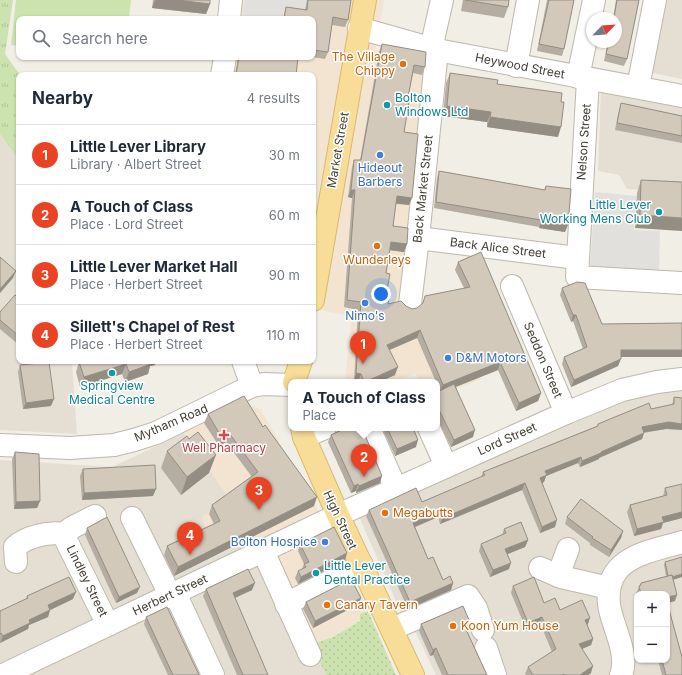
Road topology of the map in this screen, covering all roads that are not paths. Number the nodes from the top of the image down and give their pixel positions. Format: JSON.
{"nodes":[{"id":1,"x":365,"y":0,"type":"edge"},
{"id":2,"x":442,"y":0,"type":"edge"},
{"id":3,"x":528,"y":0,"type":"edge"},
{"id":4,"x":594,"y":0,"type":"edge"},
{"id":5,"x":655,"y":0,"type":"edge"},
{"id":6,"x":359,"y":28,"type":"junction"},
{"id":7,"x":434,"y":49,"type":"junction"},
{"id":8,"x":224,"y":60,"type":"edge"},
{"id":9,"x":516,"y":66,"type":"junction"},
{"id":10,"x":222,"y":72,"type":"edge"},
{"id":11,"x":583,"y":78,"type":"junction"},
{"id":12,"x":638,"y":87,"type":"junction"},
{"id":13,"x":682,"y":96,"type":"edge"},
{"id":14,"x":418,"y":238,"type":"junction"},
{"id":15,"x":577,"y":267,"type":"junction"},
{"id":16,"x":316,"y":282,"type":"edge"},
{"id":17,"x":682,"y":283,"type":"edge"},
{"id":18,"x":512,"y":286,"type":"dead end"},
{"id":19,"x":410,"y":304,"type":"dead end"},
{"id":20,"x":244,"y":364,"type":"edge"},
{"id":21,"x":300,"y":364,"type":"edge"},
{"id":22,"x":295,"y":379,"type":"edge"},
{"id":23,"x":682,"y":379,"type":"edge"},
{"id":24,"x":288,"y":385,"type":"edge"},
{"id":25,"x":252,"y":386,"type":"junction"},
{"id":26,"x":566,"y":413,"type":"junction"},
{"id":27,"x":370,"y":431,"type":"edge"},
{"id":28,"x":430,"y":431,"type":"edge"},
{"id":29,"x":303,"y":433,"type":"edge"},
{"id":30,"x":0,"y":445,"type":"edge"},
{"id":31,"x":446,"y":466,"type":"junction"},
{"id":32,"x":396,"y":489,"type":"junction"},
{"id":33,"x":338,"y":515,"type":"junction"},
{"id":34,"x":95,"y":516,"type":"dead end"},
{"id":35,"x":132,"y":518,"type":"dead end"},
{"id":36,"x":63,"y":534,"type":"junction"},
{"id":37,"x":682,"y":542,"type":"edge"},
{"id":38,"x":568,"y":550,"type":"dead end"},
{"id":39,"x":263,"y":551,"type":"junction"},
{"id":40,"x":16,"y":562,"type":"dead end"},
{"id":41,"x":362,"y":565,"type":"junction"},
{"id":42,"x":609,"y":588,"type":"junction"},
{"id":43,"x":172,"y":594,"type":"junction"},
{"id":44,"x":286,"y":604,"type":"junction"},
{"id":45,"x":108,"y":625,"type":"junction"},
{"id":46,"x":392,"y":629,"type":"junction"},
{"id":47,"x":310,"y":656,"type":"dead end"},
{"id":48,"x":3,"y":675,"type":"edge"},
{"id":49,"x":213,"y":675,"type":"edge"},
{"id":50,"x":413,"y":675,"type":"edge"},
{"id":51,"x":495,"y":675,"type":"edge"},
{"id":52,"x":621,"y":675,"type":"edge"}],
"edges":[{"from":1,"to":6,"type":"main road","name":"Market Street"},
{"from":2,"to":7,"type":"street","name":"Back Market Street"},
{"from":3,"to":9,"type":"street"},
{"from":4,"to":11,"type":"street","name":"Nelson Street"},
{"from":5,"to":12,"type":"street"},
{"from":6,"to":7,"type":"street","name":"Heywood Street"},
{"from":6,"to":16,"type":"main road","name":"Market Street"},
{"from":7,"to":9,"type":"street","name":"Heywood Street"},
{"from":7,"to":14,"type":"street","name":"Back Market Street"},
{"from":8,"to":10,"type":"street"},
{"from":9,"to":11,"type":"street","name":"Heywood Street"},
{"from":11,"to":12,"type":"street","name":"Heywood Street"},
{"from":11,"to":15,"type":"street","name":"Nelson Street"},
{"from":12,"to":13,"type":"street","name":"Heywood Street"},
{"from":14,"to":15,"type":"street","name":"Back Alice Street"},
{"from":14,"to":19,"type":"street","name":"Back Market Street"},
{"from":15,"to":17,"type":"street","name":"Back Alice Street"},
{"from":18,"to":26,"type":"street","name":"Seddon Street"},
{"from":20,"to":25,"type":"street"},
{"from":21,"to":22,"type":"main road"},
{"from":23,"to":26,"type":"street","name":"Lord Street"},
{"from":24,"to":25,"type":"street","name":"Mytham Road"},
{"from":25,"to":30,"type":"street","name":"Mytham Road"},
{"from":26,"to":31,"type":"street","name":"Lord Street"},
{"from":27,"to":32,"type":"street"},
{"from":28,"to":31,"type":"street"},
{"from":29,"to":33,"type":"main road","name":"High Street"},
{"from":31,"to":32,"type":"street","name":"Lord Street"},
{"from":32,"to":33,"type":"street","name":"Lord Street"},
{"from":33,"to":39,"type":"street","name":"Herbert Street"},
{"from":33,"to":41,"type":"main road","name":"High Street"},
{"from":34,"to":36,"type":"street"},
{"from":35,"to":43,"type":"street"},
{"from":36,"to":40,"type":"street","name":"Lindley Street"},
{"from":36,"to":45,"type":"street","name":"Lindley Street"},
{"from":37,"to":42,"type":"street"},
{"from":38,"to":42,"type":"street"},
{"from":39,"to":43,"type":"street","name":"Herbert Street"},
{"from":39,"to":44,"type":"street"},
{"from":41,"to":44,"type":"street"},
{"from":41,"to":46,"type":"main road","name":"High Street"},
{"from":42,"to":52,"type":"street"},
{"from":43,"to":45,"type":"street","name":"Herbert Street"},
{"from":43,"to":49,"type":"street"},
{"from":44,"to":47,"type":"street"},
{"from":45,"to":48,"type":"street","name":"Herbert Street"},
{"from":46,"to":50,"type":"main road","name":"High Street"},
{"from":46,"to":51,"type":"street"}]}
